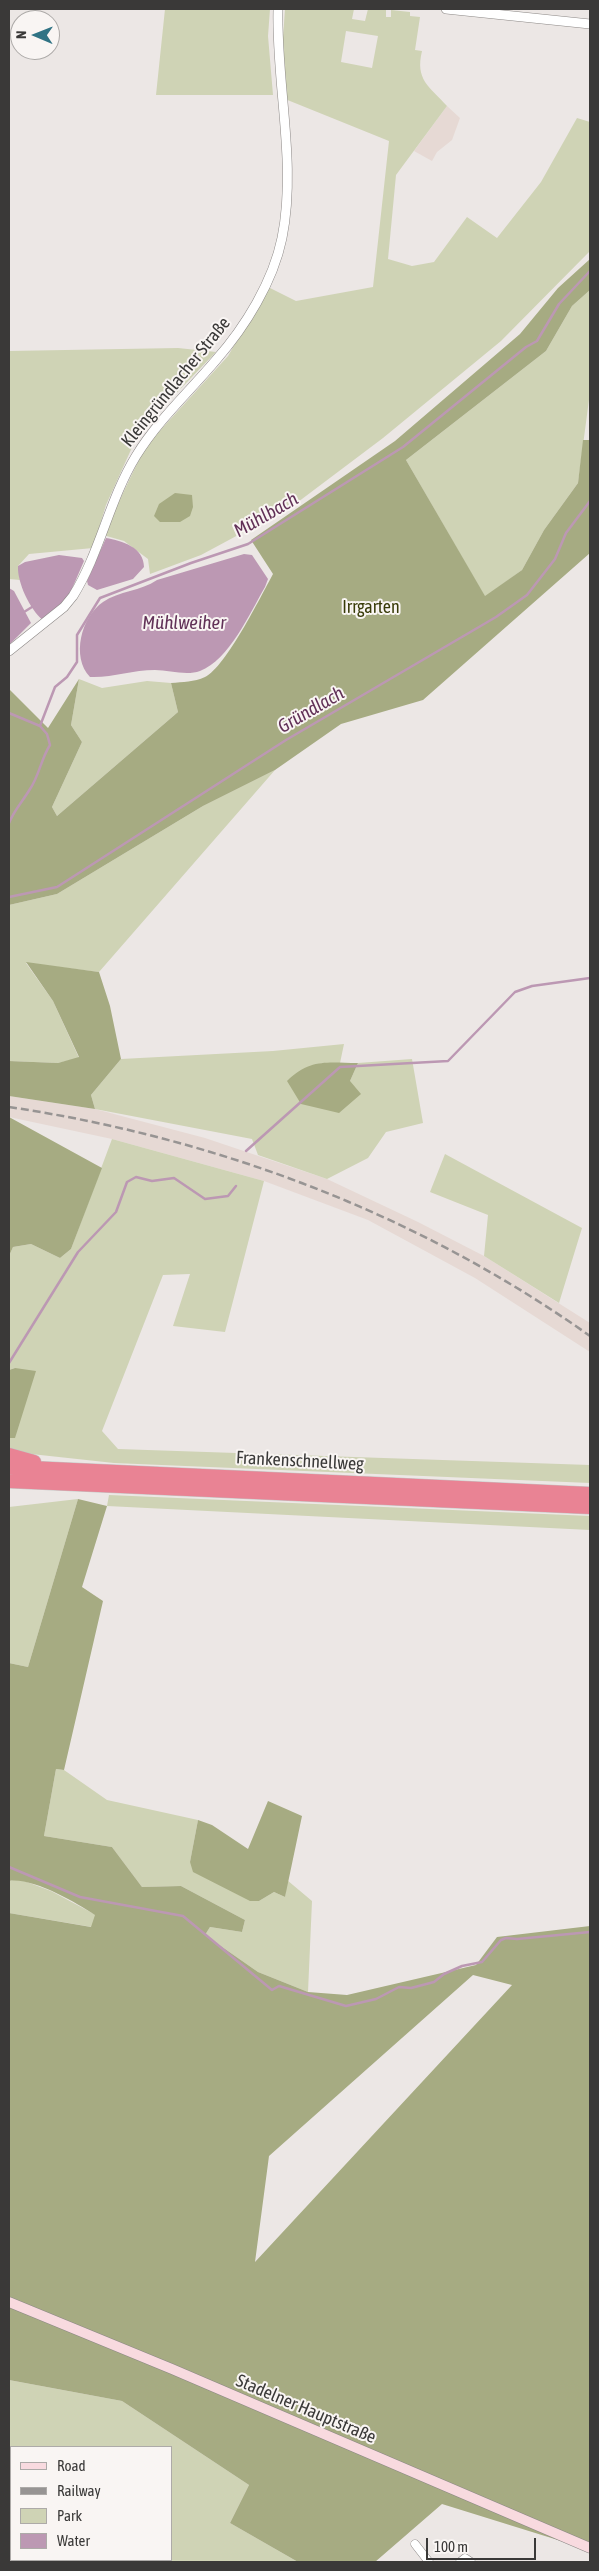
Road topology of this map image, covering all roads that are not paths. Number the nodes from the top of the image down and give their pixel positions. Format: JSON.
{"nodes":[{"id":1,"x":278,"y":9,"type":"edge"},
{"id":2,"x":446,"y":9,"type":"edge"},
{"id":3,"x":590,"y":24,"type":"edge"},
{"id":4,"x":9,"y":651,"type":"edge"},
{"id":5,"x":9,"y":1455,"type":"edge"},
{"id":6,"x":9,"y":1467,"type":"edge"},
{"id":7,"x":68,"y":1470,"type":"junction"},
{"id":8,"x":9,"y":1480,"type":"edge"},
{"id":9,"x":61,"y":1483,"type":"junction"},
{"id":10,"x":9,"y":1490,"type":"edge"},
{"id":11,"x":590,"y":1494,"type":"edge"},
{"id":12,"x":590,"y":1507,"type":"edge"},
{"id":13,"x":9,"y":2302,"type":"edge"},
{"id":14,"x":415,"y":2544,"type":"dead end"},
{"id":15,"x":590,"y":2548,"type":"edge"},
{"id":16,"x":429,"y":2562,"type":"edge"},
{"id":17,"x":460,"y":2562,"type":"edge"},
{"id":18,"x":471,"y":2562,"type":"edge"}],
"edges":[{"from":1,"to":4,"type":"street","name":"Kleingründlacher Straße"},
{"from":2,"to":3,"type":"street"},
{"from":5,"to":7,"type":"highway"},
{"from":6,"to":7,"type":"highway","name":"Frankenschnellweg"},
{"from":7,"to":11,"type":"highway","name":"Frankenschnellweg"},
{"from":8,"to":9,"type":"highway","name":"Frankenschnellweg"},
{"from":9,"to":10,"type":"highway"},
{"from":9,"to":12,"type":"highway","name":"Frankenschnellweg"},
{"from":13,"to":15,"type":"main road","name":"Stadelner Hauptstraße"},
{"from":14,"to":16,"type":"street"},
{"from":17,"to":18,"type":"street"}]}
